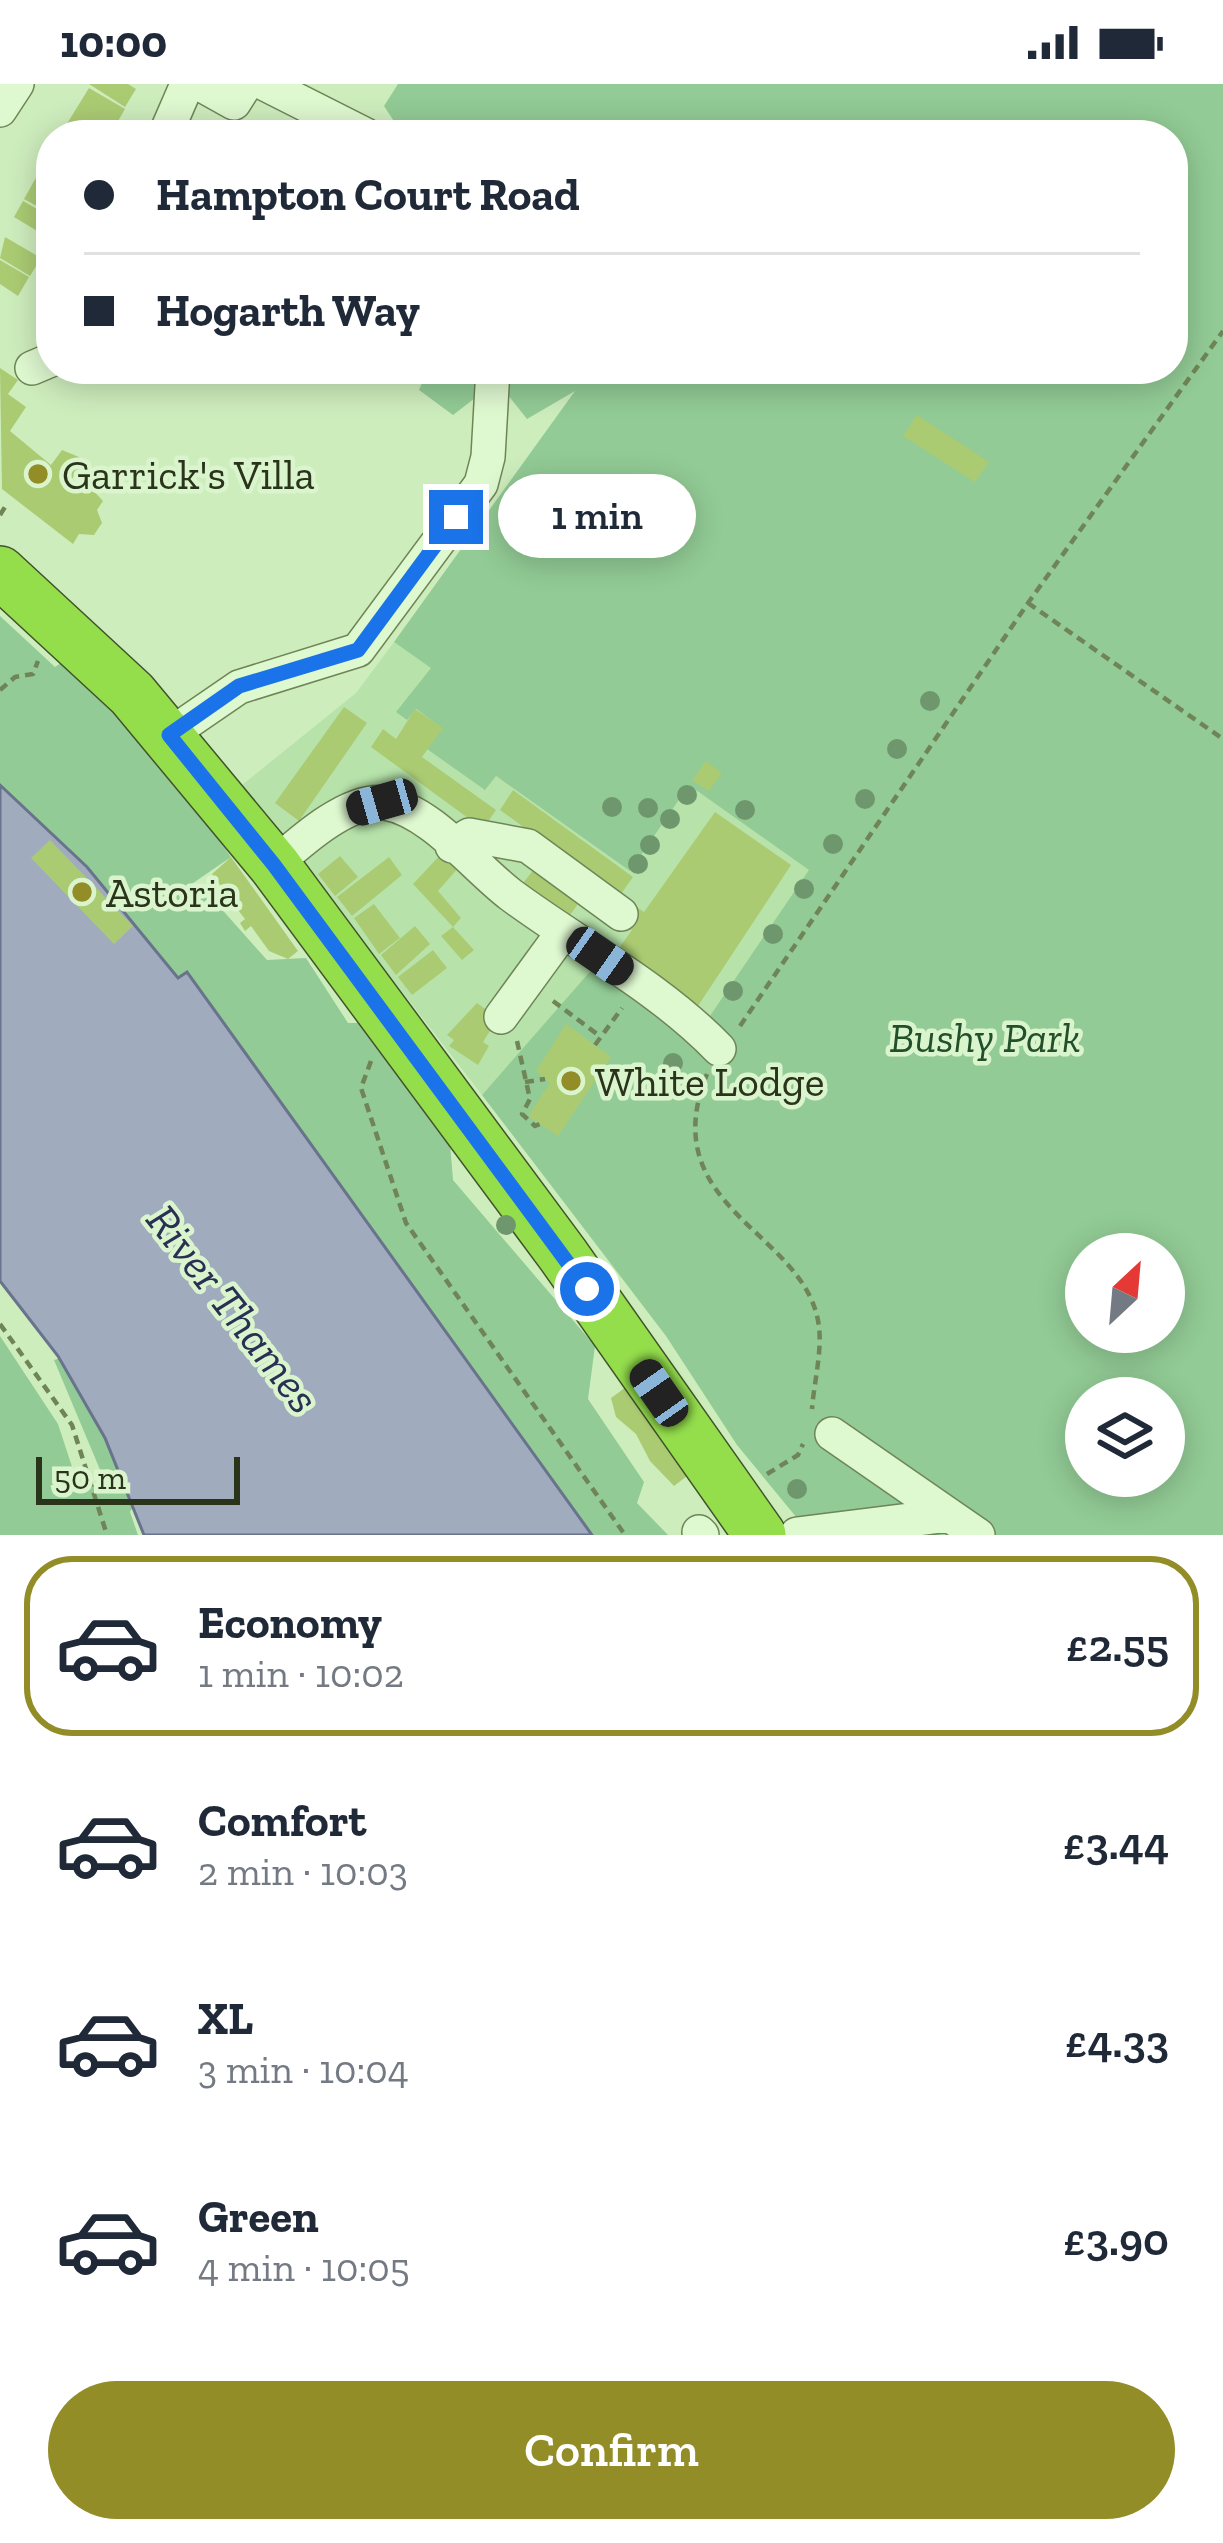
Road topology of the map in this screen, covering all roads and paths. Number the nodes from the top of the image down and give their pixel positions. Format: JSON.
{"nodes":[{"id":1,"x":17,"y":84,"type":"edge"},
{"id":2,"x":198,"y":84,"type":"edge"},
{"id":3,"x":246,"y":84,"type":"edge"},
{"id":4,"x":266,"y":84,"type":"edge"},
{"id":5,"x":0,"y":110,"type":"edge"},
{"id":6,"x":171,"y":120,"type":"edge"},
{"id":7,"x":337,"y":120,"type":"edge"},
{"id":8,"x":1223,"y":332,"type":"edge"},
{"id":9,"x":1188,"y":380,"type":"edge"},
{"id":10,"x":492,"y":384,"type":"edge"},
{"id":11,"x":1185,"y":384,"type":"edge"},
{"id":12,"x":5,"y":507,"type":"dead end"},
{"id":13,"x":0,"y":515,"type":"edge"},
{"id":14,"x":0,"y":572,"type":"edge"},
{"id":15,"x":1028,"y":602,"type":"junction"},
{"id":16,"x":40,"y":663,"type":"dead end"},
{"id":17,"x":0,"y":690,"type":"edge"},
{"id":18,"x":169,"y":735,"type":"junction"},
{"id":19,"x":1223,"y":739,"type":"edge"},
{"id":20,"x":452,"y":846,"type":"junction"},
{"id":21,"x":274,"y":865,"type":"junction"},
{"id":22,"x":621,"y":914,"type":"dead end"},
{"id":23,"x":563,"y":932,"type":"junction"},
{"id":24,"x":526,"y":982,"type":"junction"},
{"id":25,"x":640,"y":984,"type":"junction"},
{"id":26,"x":387,"y":1016,"type":"junction"},
{"id":27,"x":501,"y":1017,"type":"joint"},
{"id":28,"x":601,"y":1037,"type":"junction"},
{"id":29,"x":595,"y":1045,"type":"dead end"},
{"id":30,"x":719,"y":1049,"type":"junction"},
{"id":31,"x":545,"y":1079,"type":"dead end"},
{"id":32,"x":525,"y":1082,"type":"junction"},
{"id":33,"x":539,"y":1124,"type":"dead end"},
{"id":34,"x":0,"y":1324,"type":"edge"},
{"id":35,"x":821,"y":1428,"type":"junction"},
{"id":36,"x":949,"y":1515,"type":"junction"},
{"id":37,"x":723,"y":1525,"type":"edge"},
{"id":38,"x":797,"y":1534,"type":"edge"},
{"id":39,"x":107,"y":1535,"type":"edge"},
{"id":40,"x":625,"y":1535,"type":"edge"},
{"id":41,"x":978,"y":1535,"type":"edge"}],
"edges":[{"from":1,"to":5,"type":"street"},
{"from":2,"to":3,"type":"street"},
{"from":2,"to":6,"type":"street"},
{"from":4,"to":7,"type":"street"},
{"from":8,"to":9,"type":"path"},
{"from":10,"to":18,"type":"street"},
{"from":11,"to":15,"type":"path"},
{"from":12,"to":13,"type":"path"},
{"from":14,"to":18,"type":"highway"},
{"from":15,"to":19,"type":"path"},
{"from":15,"to":30,"type":"path"},
{"from":16,"to":17,"type":"path"},
{"from":18,"to":21,"type":"highway"},
{"from":20,"to":21,"type":"street"},
{"from":20,"to":22,"type":"street"},
{"from":20,"to":23,"type":"street"},
{"from":21,"to":26,"type":"highway"},
{"from":23,"to":24,"type":"street"},
{"from":23,"to":25,"type":"street"},
{"from":24,"to":27,"type":"street"},
{"from":24,"to":28,"type":"path"},
{"from":25,"to":28,"type":"path"},
{"from":25,"to":30,"type":"street"},
{"from":26,"to":37,"type":"highway"},
{"from":26,"to":40,"type":"path"},
{"from":27,"to":32,"type":"path"},
{"from":28,"to":29,"type":"path"},
{"from":30,"to":35,"type":"path"},
{"from":31,"to":32,"type":"path"},
{"from":32,"to":33,"type":"path"},
{"from":34,"to":39,"type":"path"},
{"from":35,"to":36,"type":"street"},
{"from":35,"to":37,"type":"path"},
{"from":36,"to":38,"type":"street"},
{"from":36,"to":41,"type":"street"}]}
